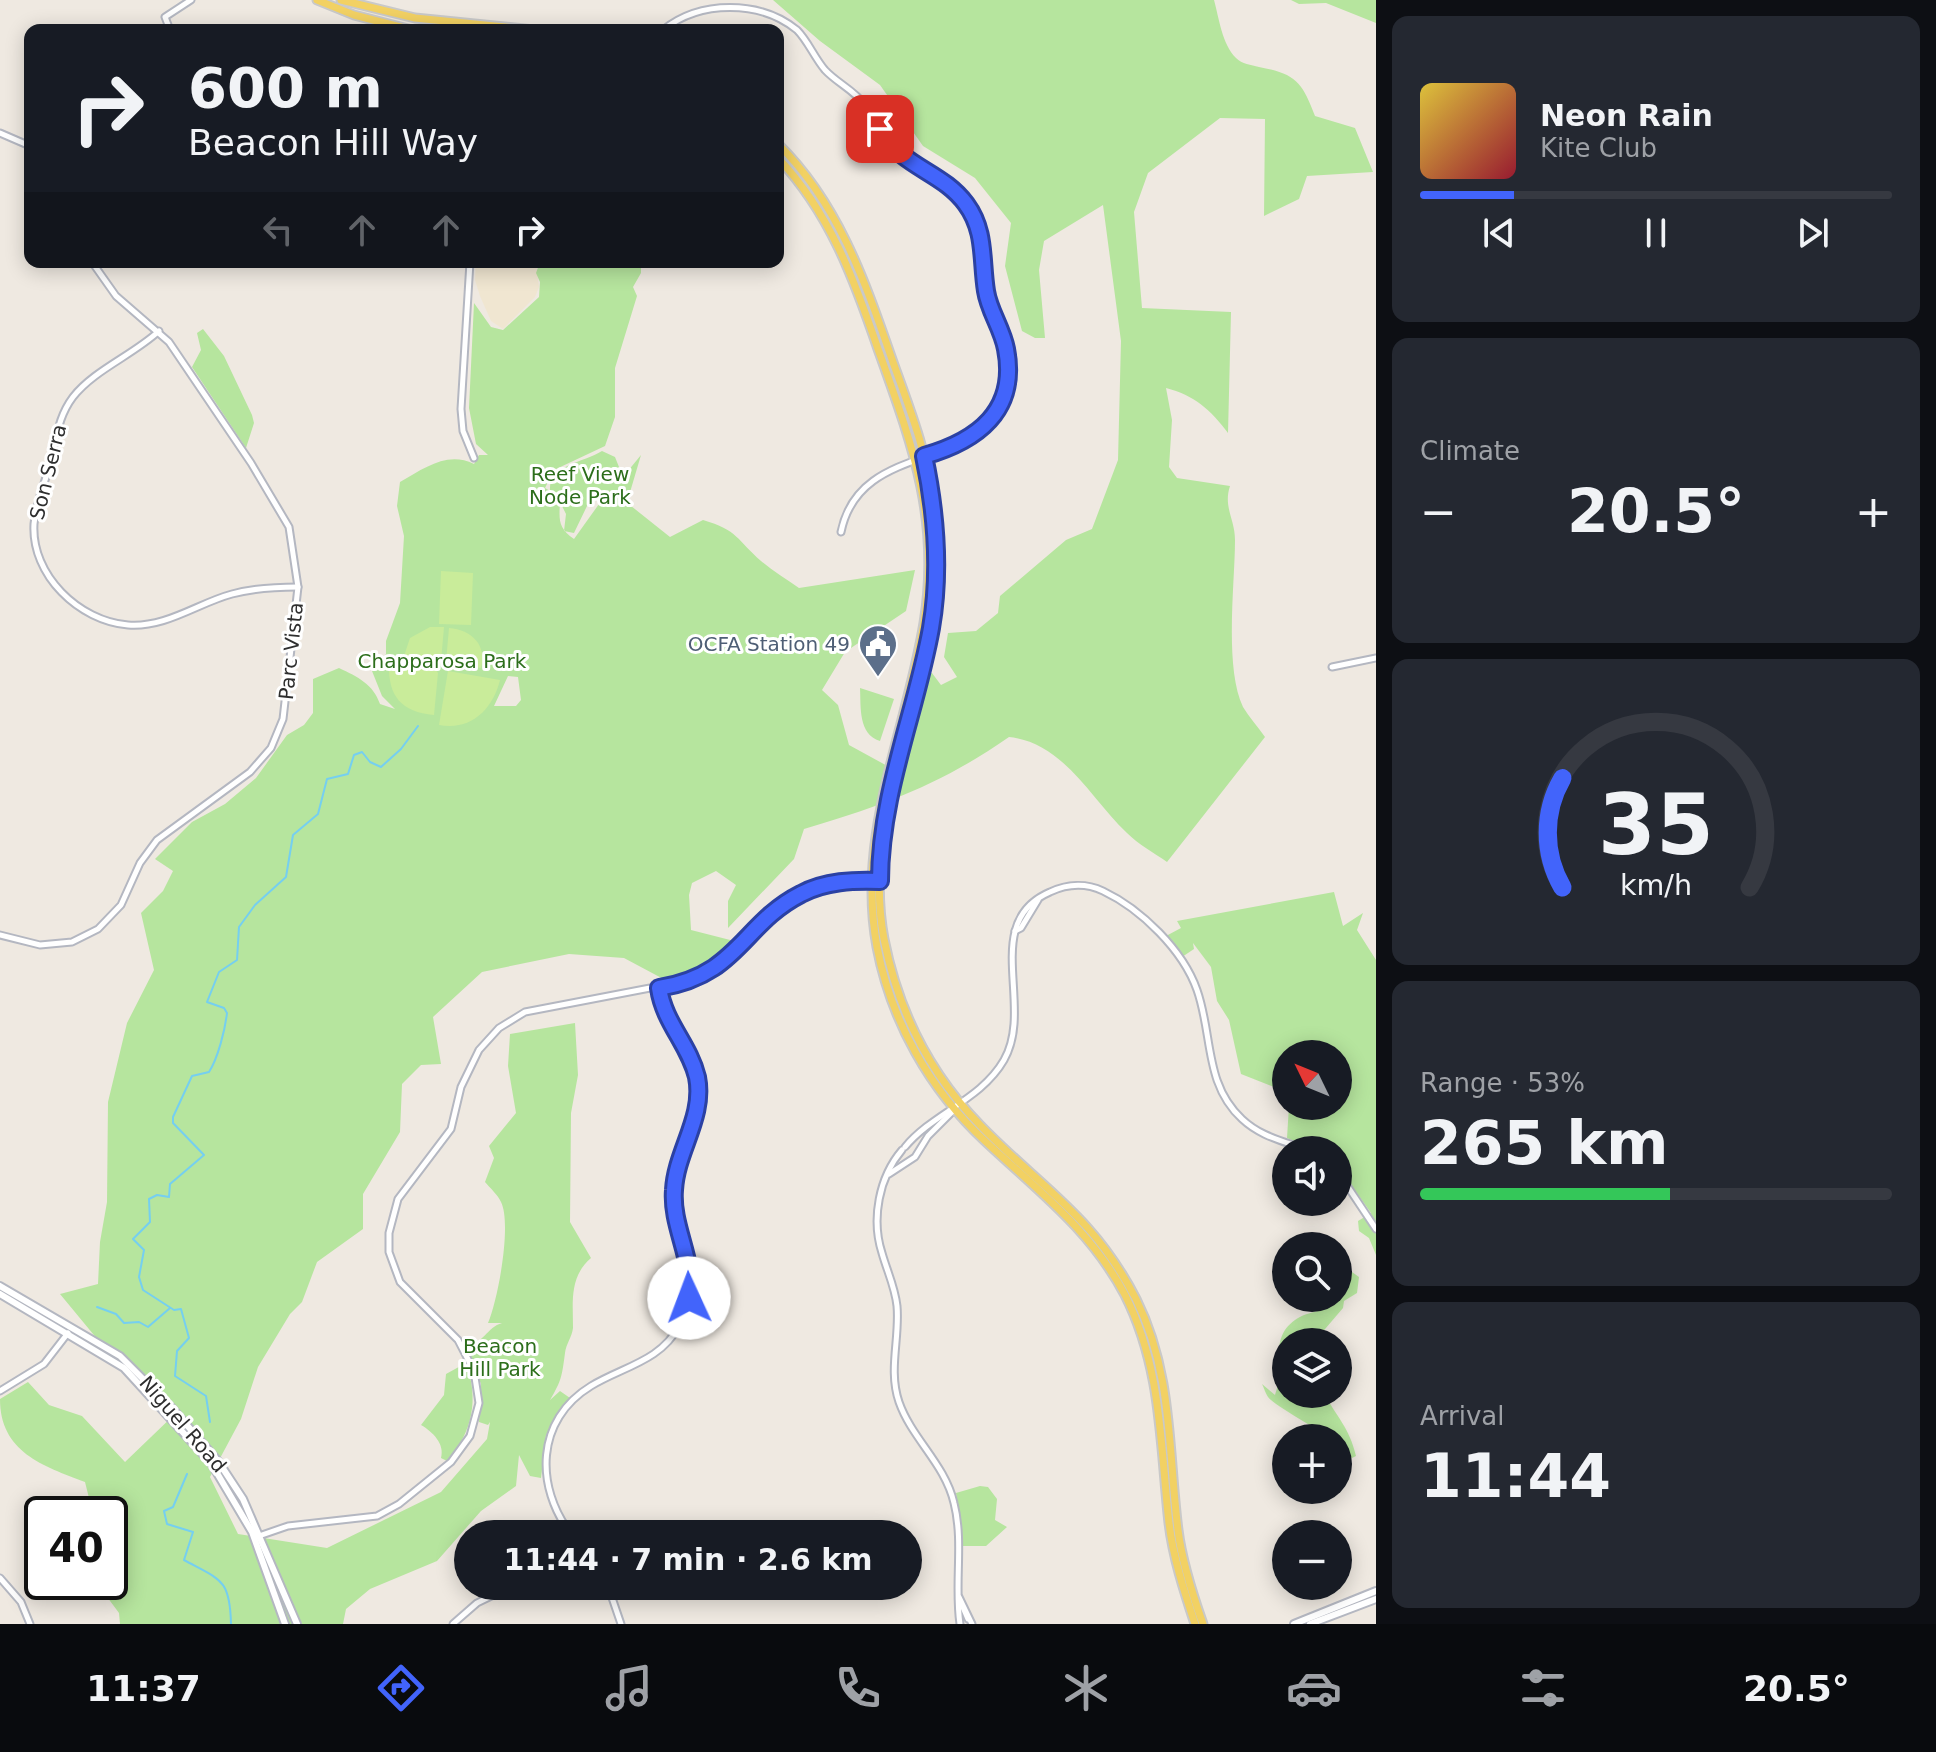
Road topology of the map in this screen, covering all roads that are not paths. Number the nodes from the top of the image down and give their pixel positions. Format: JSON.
{"nodes":[{"id":1,"x":191,"y":0,"type":"edge"},
{"id":2,"x":317,"y":0,"type":"edge"},
{"id":3,"x":341,"y":0,"type":"edge"},
{"id":4,"x":167,"y":24,"type":"edge"},
{"id":5,"x":389,"y":24,"type":"edge"},
{"id":6,"x":455,"y":24,"type":"edge"},
{"id":7,"x":669,"y":24,"type":"edge"},
{"id":8,"x":0,"y":133,"type":"edge"},
{"id":9,"x":24,"y":143,"type":"edge"},
{"id":10,"x":784,"y":151,"type":"edge"},
{"id":11,"x":784,"y":166,"type":"edge"},
{"id":12,"x":96,"y":268,"type":"edge"},
{"id":13,"x":470,"y":268,"type":"edge"},
{"id":14,"x":159,"y":331,"type":"junction"},
{"id":15,"x":474,"y":458,"type":"dead end"},
{"id":16,"x":921,"y":458,"type":"junction"},
{"id":17,"x":841,"y":532,"type":"dead end"},
{"id":18,"x":298,"y":587,"type":"junction"},
{"id":19,"x":1376,"y":658,"type":"edge"},
{"id":20,"x":1332,"y":667,"type":"dead end"},
{"id":21,"x":871,"y":881,"type":"junction"},
{"id":22,"x":880,"y":881,"type":"junction"},
{"id":23,"x":0,"y":935,"type":"edge"},
{"id":24,"x":659,"y":988,"type":"junction"},
{"id":25,"x":958,"y":1107,"type":"junction"},
{"id":26,"x":1273,"y":1136,"type":"edge"},
{"id":27,"x":888,"y":1175,"type":"junction"},
{"id":28,"x":1352,"y":1193,"type":"edge"},
{"id":29,"x":1376,"y":1229,"type":"edge"},
{"id":30,"x":2,"y":1291,"type":"edge"},
{"id":31,"x":70,"y":1330,"type":"junction"},
{"id":32,"x":0,"y":1391,"type":"edge"},
{"id":33,"x":561,"y":1520,"type":"edge"},
{"id":34,"x":258,"y":1537,"type":"junction"},
{"id":35,"x":0,"y":1578,"type":"edge"},
{"id":36,"x":1376,"y":1591,"type":"edge"},
{"id":37,"x":959,"y":1597,"type":"junction"},
{"id":38,"x":1376,"y":1599,"type":"edge"},
{"id":39,"x":483,"y":1600,"type":"edge"},
{"id":40,"x":613,"y":1600,"type":"edge"},
{"id":41,"x":966,"y":1621,"type":"edge"},
{"id":42,"x":30,"y":1624,"type":"edge"},
{"id":43,"x":285,"y":1624,"type":"edge"},
{"id":44,"x":297,"y":1624,"type":"edge"},
{"id":45,"x":453,"y":1624,"type":"edge"},
{"id":46,"x":621,"y":1624,"type":"edge"},
{"id":47,"x":1195,"y":1624,"type":"edge"},
{"id":48,"x":1203,"y":1624,"type":"edge"},
{"id":49,"x":1294,"y":1624,"type":"edge"},
{"id":50,"x":1310,"y":1624,"type":"edge"}],
"edges":[{"from":1,"to":4,"type":"street"},
{"from":2,"to":5,"type":"main road"},
{"from":3,"to":6,"type":"main road"},
{"from":7,"to":16,"type":"street"},
{"from":8,"to":9,"type":"street"},
{"from":10,"to":16,"type":"main road"},
{"from":11,"to":16,"type":"main road"},
{"from":12,"to":14,"type":"street","name":"Parc Vista"},
{"from":13,"to":15,"type":"street"},
{"from":14,"to":18,"type":"street","name":"Parc Vista"},
{"from":14,"to":18,"type":"street","name":"Son Serra"},
{"from":16,"to":17,"type":"street"},
{"from":16,"to":21,"type":"main road"},
{"from":16,"to":22,"type":"main road"},
{"from":18,"to":23,"type":"street","name":"Parc Vista"},
{"from":19,"to":20,"type":"street"},
{"from":21,"to":22,"type":"street"},
{"from":21,"to":24,"type":"street"},
{"from":21,"to":25,"type":"main road"},
{"from":22,"to":25,"type":"main road"},
{"from":24,"to":33,"type":"street"},
{"from":24,"to":34,"type":"street"},
{"from":25,"to":26,"type":"street"},
{"from":25,"to":27,"type":"street"},
{"from":25,"to":27,"type":"street"},
{"from":25,"to":47,"type":"main road"},
{"from":25,"to":48,"type":"main road"},
{"from":27,"to":37,"type":"street"},
{"from":28,"to":29,"type":"street"},
{"from":30,"to":31,"type":"main road","name":"Niguel Road"},
{"from":31,"to":32,"type":"street"},
{"from":31,"to":34,"type":"main road","name":"Niguel Road"},
{"from":34,"to":43,"type":"main road","name":"Niguel Road"},
{"from":34,"to":44,"type":"main road","name":"Niguel Road"},
{"from":35,"to":42,"type":"street"},
{"from":36,"to":49,"type":"main road"},
{"from":37,"to":41,"type":"street"},
{"from":37,"to":41,"type":"street"},
{"from":38,"to":50,"type":"main road"},
{"from":39,"to":45,"type":"street"},
{"from":40,"to":46,"type":"street"}]}
